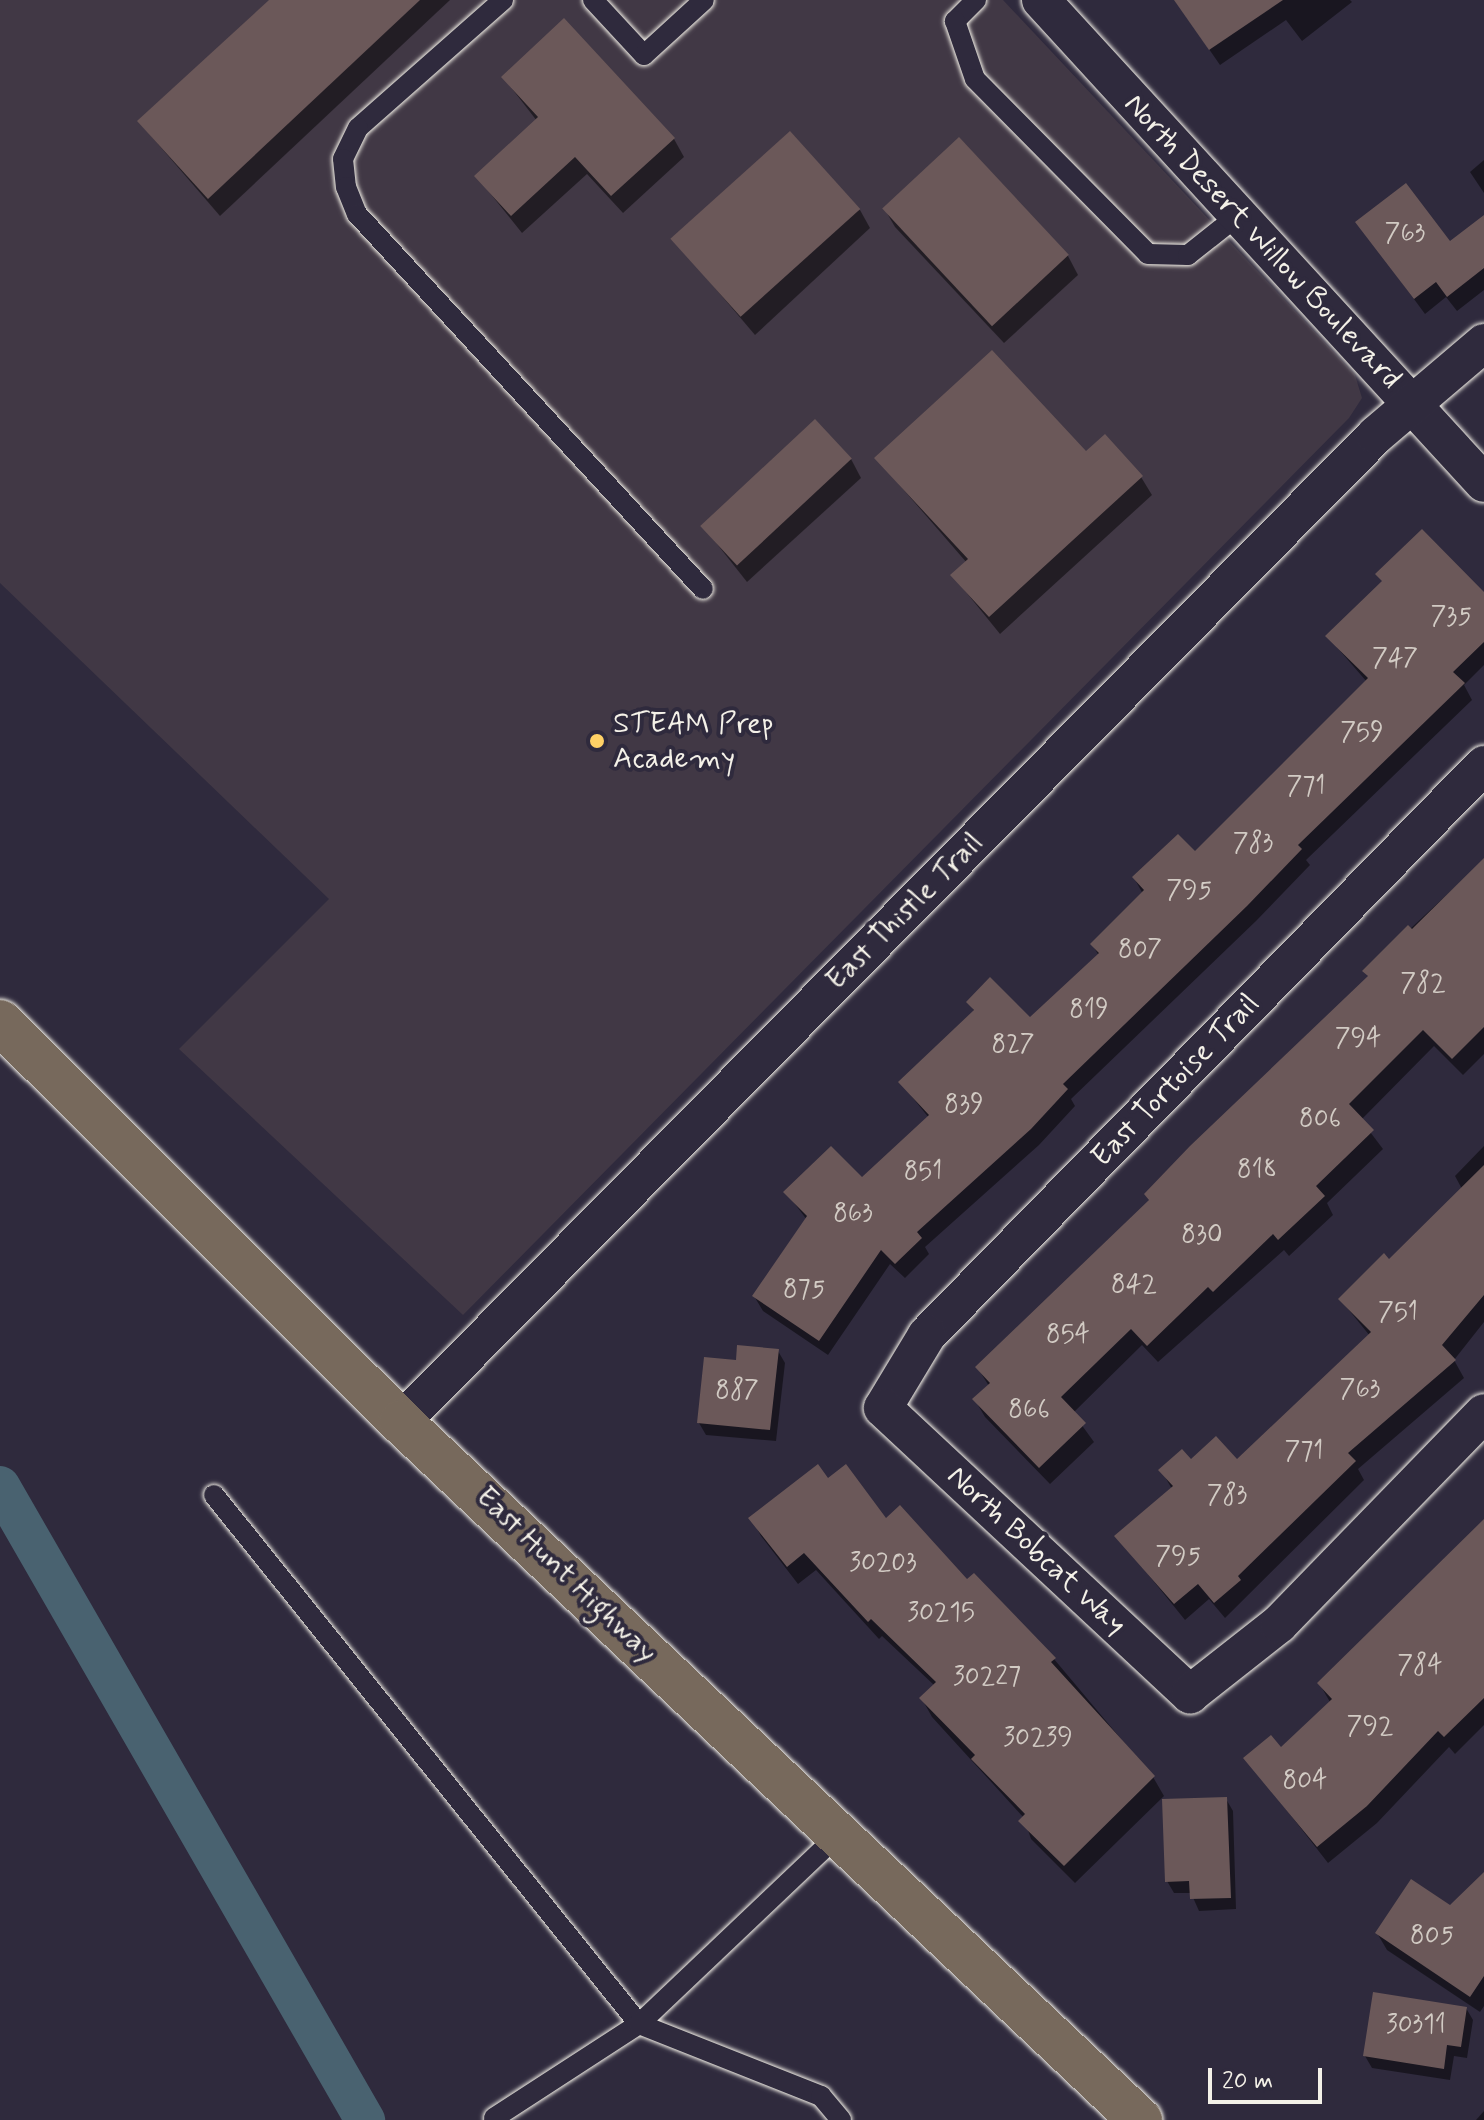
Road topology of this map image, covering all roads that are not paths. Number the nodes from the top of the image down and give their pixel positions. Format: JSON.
{"nodes":[{"id":1,"x":503,"y":0,"type":"edge"},
{"id":2,"x":593,"y":0,"type":"edge"},
{"id":3,"x":704,"y":0,"type":"edge"},
{"id":4,"x":976,"y":0,"type":"edge"},
{"id":5,"x":1041,"y":0,"type":"edge"},
{"id":6,"x":1236,"y":217,"type":"junction"},
{"id":7,"x":1484,"y":343,"type":"edge"},
{"id":8,"x":1409,"y":402,"type":"junction"},
{"id":9,"x":1484,"y":483,"type":"edge"},
{"id":10,"x":703,"y":589,"type":"dead end"},
{"id":11,"x":1484,"y":765,"type":"edge"},
{"id":12,"x":0,"y":1022,"type":"edge"},
{"id":13,"x":883,"y":1408,"type":"joint"},
{"id":14,"x":1484,"y":1413,"type":"edge"},
{"id":15,"x":401,"y":1422,"type":"junction"},
{"id":16,"x":214,"y":1495,"type":"dead end"},
{"id":17,"x":838,"y":1835,"type":"junction"},
{"id":18,"x":639,"y":2024,"type":"junction"},
{"id":19,"x":494,"y":2118,"type":"dead end"},
{"id":20,"x":841,"y":2120,"type":"edge"},
{"id":21,"x":1140,"y":2120,"type":"edge"}],
"edges":[{"from":1,"to":10,"type":"lane"},
{"from":2,"to":3,"type":"lane"},
{"from":4,"to":6,"type":"lane"},
{"from":5,"to":6,"type":"street","name":"North Desert Willow Boulevard"},
{"from":6,"to":8,"type":"street","name":"North Desert Willow Boulevard"},
{"from":7,"to":8,"type":"street","name":"East Thistle Trail"},
{"from":8,"to":9,"type":"street","name":"North Desert Willow Boulevard"},
{"from":8,"to":15,"type":"street","name":"East Thistle Trail"},
{"from":11,"to":13,"type":"street","name":"East Tortoise Trail"},
{"from":12,"to":15,"type":"main road","name":"East Hunt Highway"},
{"from":13,"to":14,"type":"street","name":"North Bobcat Way"},
{"from":15,"to":17,"type":"main road","name":"East Hunt Highway"},
{"from":16,"to":18,"type":"lane"},
{"from":17,"to":18,"type":"lane"},
{"from":17,"to":21,"type":"main road","name":"East Hunt Highway"},
{"from":18,"to":19,"type":"lane"},
{"from":18,"to":20,"type":"lane"}]}
